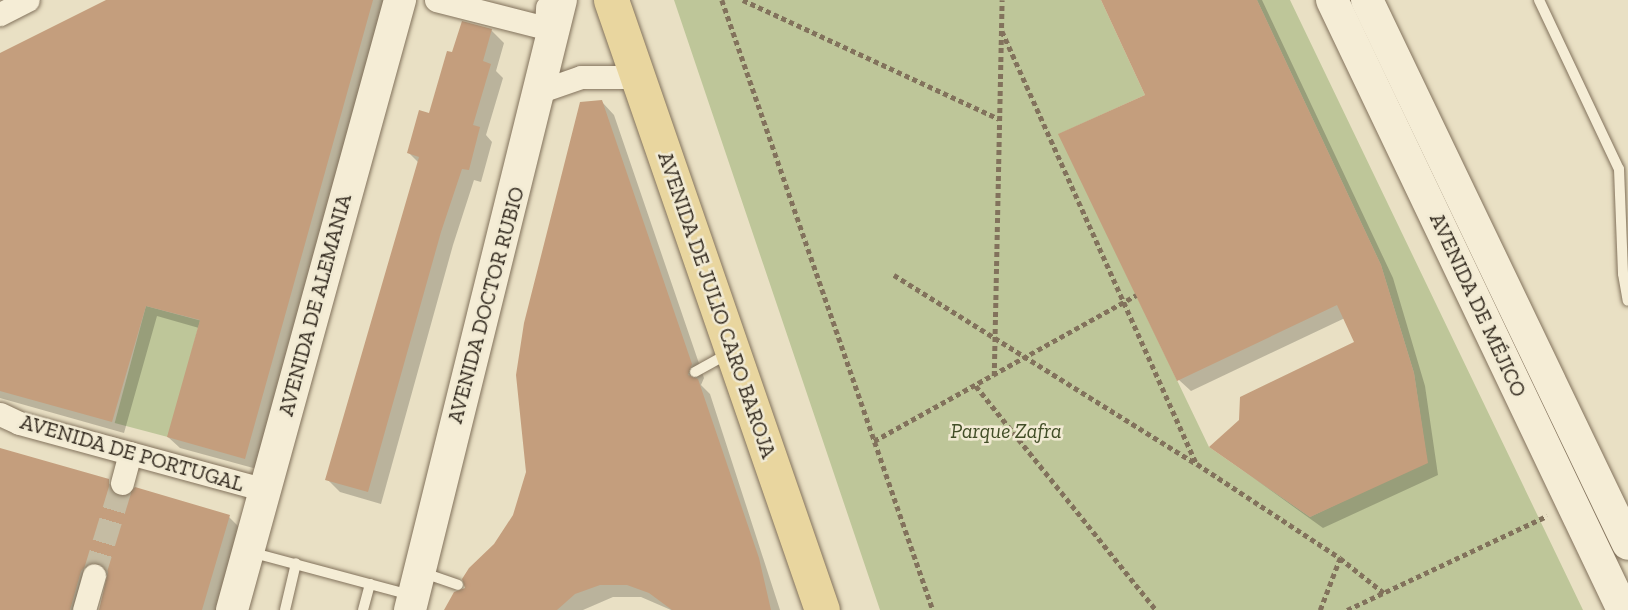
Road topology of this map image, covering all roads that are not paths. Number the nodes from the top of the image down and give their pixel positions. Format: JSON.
{"nodes":[{"id":1,"x":28,"y":0,"type":"edge"},
{"id":2,"x":400,"y":0,"type":"edge"},
{"id":3,"x":436,"y":0,"type":"edge"},
{"id":4,"x":548,"y":0,"type":"edge"},
{"id":5,"x":561,"y":0,"type":"edge"},
{"id":6,"x":611,"y":0,"type":"edge"},
{"id":7,"x":1332,"y":0,"type":"edge"},
{"id":8,"x":1367,"y":0,"type":"edge"},
{"id":9,"x":1539,"y":0,"type":"edge"},
{"id":10,"x":0,"y":14,"type":"edge"},
{"id":11,"x":638,"y":77,"type":"junction"},
{"id":12,"x":541,"y":91,"type":"junction"},
{"id":13,"x":1628,"y":301,"type":"edge"},
{"id":14,"x":733,"y":351,"type":"junction"},
{"id":15,"x":695,"y":372,"type":"dead end"},
{"id":16,"x":0,"y":414,"type":"edge"},
{"id":17,"x":130,"y":453,"type":"junction"},
{"id":18,"x":122,"y":483,"type":"tunnel mouth"},
{"id":19,"x":265,"y":490,"type":"junction"},
{"id":20,"x":1628,"y":544,"type":"edge"},
{"id":21,"x":247,"y":551,"type":"junction"},
{"id":22,"x":296,"y":563,"type":"junction"},
{"id":23,"x":94,"y":575,"type":"tunnel mouth"},
{"id":24,"x":370,"y":584,"type":"junction"},
{"id":25,"x":458,"y":585,"type":"dead end"},
{"id":26,"x":413,"y":592,"type":"edge"},
{"id":27,"x":84,"y":610,"type":"edge"},
{"id":28,"x":232,"y":610,"type":"edge"},
{"id":29,"x":285,"y":610,"type":"edge"},
{"id":30,"x":363,"y":610,"type":"edge"},
{"id":31,"x":822,"y":610,"type":"edge"},
{"id":32,"x":1623,"y":610,"type":"edge"}],
"edges":[{"from":1,"to":10,"type":"street"},
{"from":2,"to":19,"type":"street","name":"AVENIDA DE ALEMANIA"},
{"from":3,"to":4,"type":"street"},
{"from":5,"to":12,"type":"street","name":"AVENIDA DOCTOR RUBIO"},
{"from":6,"to":11,"type":"main road","name":"AVENIDA DE JULIO CARO BAROJA"},
{"from":7,"to":32,"type":"street","name":"AVENIDA DE MÉJICO"},
{"from":8,"to":20,"type":"street","name":"AVENIDA DE MÉJICO"},
{"from":9,"to":13,"type":"lane"},
{"from":11,"to":12,"type":"street"},
{"from":11,"to":14,"type":"main road","name":"AVENIDA DE JULIO CARO BAROJA"},
{"from":12,"to":26,"type":"street","name":"AVENIDA DOCTOR RUBIO"},
{"from":14,"to":15,"type":"lane"},
{"from":14,"to":31,"type":"main road","name":"AVENIDA DE JULIO CARO BAROJA"},
{"from":16,"to":17,"type":"street","name":"AVENIDA DE PORTUGAL"},
{"from":17,"to":18,"type":"street"},
{"from":17,"to":19,"type":"street","name":"AVENIDA DE PORTUGAL"},
{"from":19,"to":21,"type":"street","name":"AVENIDA DE ALEMANIA"},
{"from":21,"to":22,"type":"lane"},
{"from":21,"to":28,"type":"street","name":"AVENIDA DE ALEMANIA"},
{"from":22,"to":24,"type":"lane"},
{"from":22,"to":29,"type":"lane"},
{"from":23,"to":27,"type":"street"},
{"from":24,"to":26,"type":"lane"},
{"from":24,"to":30,"type":"lane"},
{"from":25,"to":26,"type":"lane"}]}
